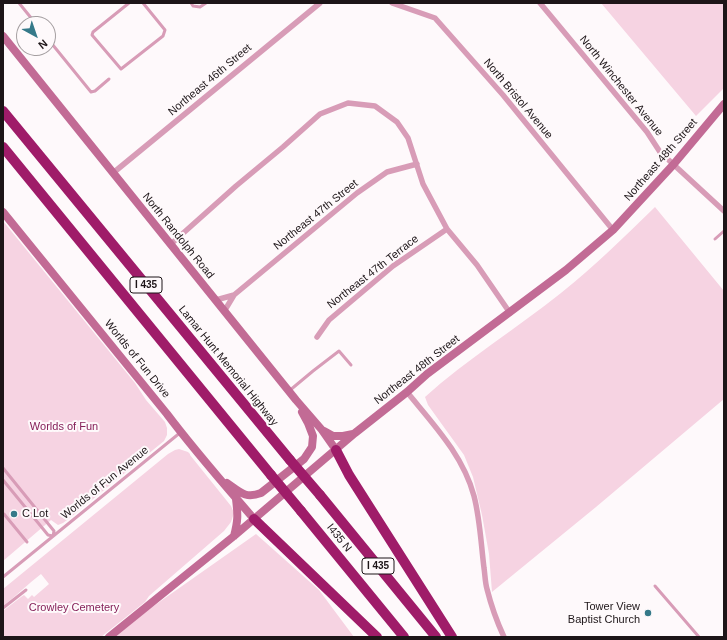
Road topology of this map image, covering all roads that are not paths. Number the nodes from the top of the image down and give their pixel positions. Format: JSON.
{"nodes":[{"id":1,"x":19,"y":3,"type":"edge"},
{"id":2,"x":129,"y":3,"type":"edge"},
{"id":3,"x":143,"y":3,"type":"edge"},
{"id":4,"x":191,"y":3,"type":"edge"},
{"id":5,"x":206,"y":3,"type":"edge"},
{"id":6,"x":320,"y":3,"type":"edge"},
{"id":7,"x":392,"y":3,"type":"edge"},
{"id":8,"x":540,"y":3,"type":"edge"},
{"id":9,"x":30,"y":16,"type":"edge"},
{"id":10,"x":3,"y":36,"type":"edge"},
{"id":11,"x":56,"y":49,"type":"edge"},
{"id":12,"x":109,"y":79,"type":"dead end"},
{"id":13,"x":724,"y":104,"type":"edge"},
{"id":14,"x":3,"y":111,"type":"edge"},
{"id":15,"x":3,"y":148,"type":"edge"},
{"id":16,"x":417,"y":164,"type":"junction"},
{"id":17,"x":673,"y":164,"type":"junction"},
{"id":18,"x":113,"y":173,"type":"junction"},
{"id":19,"x":724,"y":211,"type":"edge"},
{"id":20,"x":3,"y":212,"type":"edge"},
{"id":21,"x":447,"y":229,"type":"junction"},
{"id":22,"x":613,"y":230,"type":"junction"},
{"id":23,"x":724,"y":231,"type":"edge"},
{"id":24,"x":715,"y":239,"type":"dead end"},
{"id":25,"x":171,"y":244,"type":"junction"},
{"id":26,"x":234,"y":295,"type":"junction"},
{"id":27,"x":216,"y":300,"type":"junction"},
{"id":28,"x":225,"y":310,"type":"junction"},
{"id":29,"x":510,"y":313,"type":"junction"},
{"id":30,"x":316,"y":337,"type":"dead end"},
{"id":31,"x":351,"y":365,"type":"dead end"},
{"id":32,"x":289,"y":391,"type":"junction"},
{"id":33,"x":407,"y":392,"type":"junction"},
{"id":34,"x":296,"y":400,"type":"junction"},
{"id":35,"x":322,"y":430,"type":"junction"},
{"id":36,"x":181,"y":432,"type":"junction"},
{"id":37,"x":355,"y":433,"type":"junction"},
{"id":38,"x":336,"y":450,"type":"junction"},
{"id":39,"x":3,"y":468,"type":"edge"},
{"id":40,"x":217,"y":476,"type":"junction"},
{"id":41,"x":3,"y":480,"type":"edge"},
{"id":42,"x":236,"y":498,"type":"junction"},
{"id":43,"x":4,"y":514,"type":"edge"},
{"id":44,"x":254,"y":519,"type":"junction"},
{"id":45,"x":53,"y":536,"type":"junction"},
{"id":46,"x":234,"y":536,"type":"junction"},
{"id":47,"x":27,"y":542,"type":"dead end"},
{"id":48,"x":3,"y":577,"type":"edge"},
{"id":49,"x":655,"y":586,"type":"dead end"},
{"id":50,"x":26,"y":590,"type":"dead end"},
{"id":51,"x":3,"y":608,"type":"edge"},
{"id":52,"x":109,"y":637,"type":"edge"},
{"id":53,"x":377,"y":637,"type":"edge"},
{"id":54,"x":404,"y":637,"type":"edge"},
{"id":55,"x":436,"y":637,"type":"edge"},
{"id":56,"x":452,"y":637,"type":"edge"},
{"id":57,"x":504,"y":637,"type":"edge"},
{"id":58,"x":699,"y":637,"type":"edge"}],
"edges":[{"from":1,"to":9,"type":"lane"},
{"from":2,"to":3,"type":"lane"},
{"from":4,"to":5,"type":"lane"},
{"from":6,"to":18,"type":"street","name":"Northeast 46th Street"},
{"from":7,"to":22,"type":"street","name":"North Bristol Avenue"},
{"from":8,"to":17,"type":"street","name":"North Winchester Avenue"},
{"from":10,"to":18,"type":"main road","name":"North Randolph Road"},
{"from":11,"to":12,"type":"lane"},
{"from":13,"to":17,"type":"main road","name":"Northeast 48th Street"},
{"from":14,"to":55,"type":"highway","name":"Lamar Hunt Memorial Highway","number":"I 435","bridge":true},
{"from":15,"to":54,"type":"highway","name":"I435 N","number":"I 435","bridge":true},
{"from":16,"to":21,"type":"street"},
{"from":16,"to":25,"type":"street"},
{"from":16,"to":26,"type":"street","name":"Northeast 47th Street"},
{"from":17,"to":19,"type":"street","name":"North Winchester Avenue"},
{"from":17,"to":22,"type":"main road","name":"Northeast 48th Street"},
{"from":18,"to":25,"type":"main road","name":"North Randolph Road"},
{"from":20,"to":36,"type":"main road","name":"Worlds of Fun Drive"},
{"from":21,"to":29,"type":"street"},
{"from":21,"to":30,"type":"street","name":"Northeast 47th Terrace"},
{"from":22,"to":29,"type":"main road","name":"Northeast 48th Street"},
{"from":23,"to":24,"type":"lane"},
{"from":25,"to":27,"type":"main road","name":"North Randolph Road"},
{"from":26,"to":27,"type":"street","name":"Northeast 47th Street"},
{"from":26,"to":28,"type":"street","name":"Northeast 47th Street"},
{"from":27,"to":28,"type":"main road","name":"North Randolph Road"},
{"from":28,"to":32,"type":"main road","name":"North Randolph Road"},
{"from":29,"to":33,"type":"main road","name":"Northeast 48th Street"},
{"from":31,"to":32,"type":"lane"},
{"from":32,"to":34,"type":"main road","name":"North Randolph Road"},
{"from":33,"to":37,"type":"main road","name":"Northeast 48th Street"},
{"from":33,"to":57,"type":"street"},
{"from":34,"to":35,"type":"main road","name":"North Randolph Road"},
{"from":34,"to":40,"type":"main road"},
{"from":35,"to":37,"type":"main road"},
{"from":35,"to":38,"type":"main road","name":"North Randolph Road"},
{"from":36,"to":40,"type":"main road","name":"Worlds of Fun Drive"},
{"from":36,"to":45,"type":"lane","name":"Worlds of Fun Avenue"},
{"from":37,"to":38,"type":"main road","name":"Northeast 48th Street"},
{"from":38,"to":44,"type":"main road","name":"Northeast 48th Street"},
{"from":38,"to":56,"type":"highway"},
{"from":39,"to":45,"type":"lane"},
{"from":40,"to":42,"type":"main road","name":"Worlds of Fun Drive"},
{"from":41,"to":45,"type":"lane"},
{"from":42,"to":44,"type":"main road","name":"Worlds of Fun Drive"},
{"from":42,"to":46,"type":"main road"},
{"from":43,"to":47,"type":"lane"},
{"from":44,"to":46,"type":"main road","name":"Northeast 48th Street"},
{"from":44,"to":53,"type":"highway"},
{"from":45,"to":48,"type":"lane","name":"Worlds of Fun Avenue"},
{"from":46,"to":52,"type":"main road","name":"Northeast 48th Street"},
{"from":49,"to":58,"type":"lane"},
{"from":50,"to":51,"type":"lane"}]}
